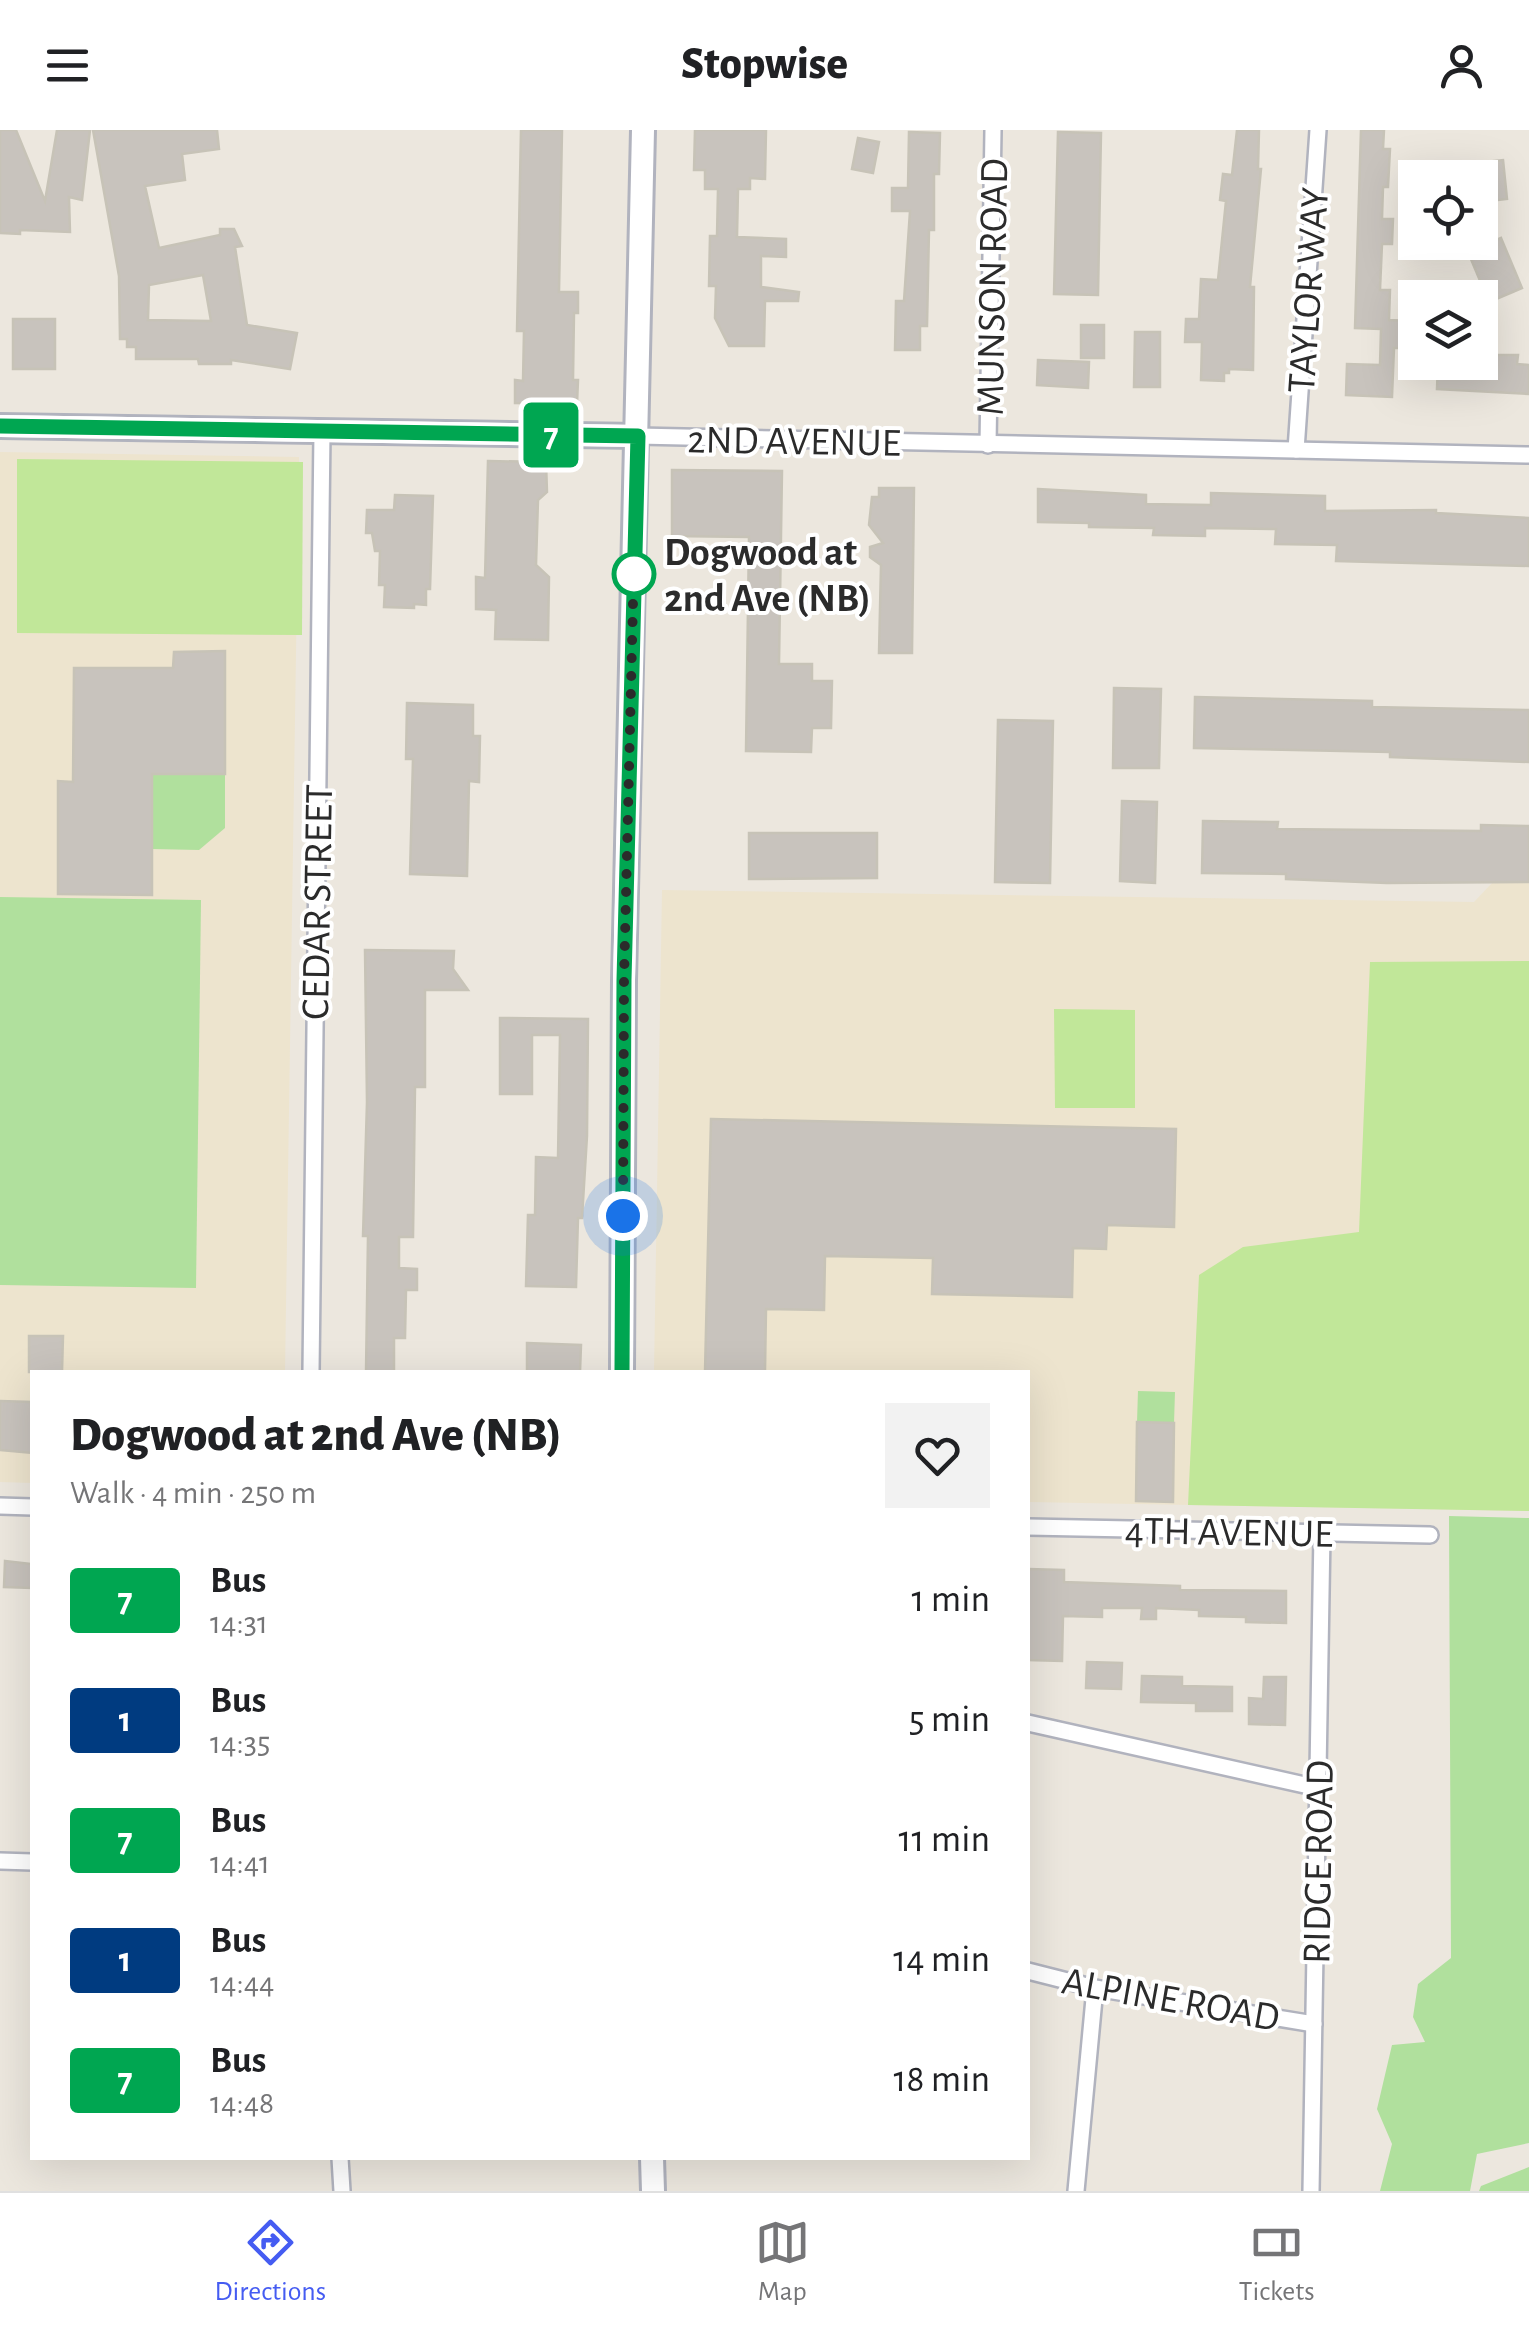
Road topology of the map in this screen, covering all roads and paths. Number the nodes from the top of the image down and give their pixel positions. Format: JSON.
{"nodes":[{"id":1,"x":643,"y":130,"type":"edge"},
{"id":2,"x":994,"y":130,"type":"edge"},
{"id":3,"x":1318,"y":130,"type":"edge"},
{"id":4,"x":0,"y":426,"type":"edge"},
{"id":5,"x":322,"y":432,"type":"junction"},
{"id":6,"x":638,"y":436,"type":"junction"},
{"id":7,"x":988,"y":445,"type":"junction"},
{"id":8,"x":1296,"y":450,"type":"junction"},
{"id":9,"x":1529,"y":454,"type":"edge"},
{"id":10,"x":311,"y":1370,"type":"edge"},
{"id":11,"x":622,"y":1370,"type":"edge"},
{"id":12,"x":0,"y":1506,"type":"edge"},
{"id":13,"x":30,"y":1506,"type":"edge"},
{"id":14,"x":1030,"y":1527,"type":"edge"},
{"id":15,"x":1322,"y":1533,"type":"junction"},
{"id":16,"x":1430,"y":1535,"type":"dead end"},
{"id":17,"x":1030,"y":1724,"type":"edge"},
{"id":18,"x":1318,"y":1788,"type":"junction"},
{"id":19,"x":0,"y":1861,"type":"edge"},
{"id":20,"x":30,"y":1862,"type":"edge"},
{"id":21,"x":1030,"y":1972,"type":"edge"},
{"id":22,"x":1095,"y":1988,"type":"junction"},
{"id":23,"x":1314,"y":2024,"type":"junction"},
{"id":24,"x":340,"y":2160,"type":"edge"},
{"id":25,"x":652,"y":2160,"type":"edge"},
{"id":26,"x":342,"y":2191,"type":"edge"},
{"id":27,"x":653,"y":2191,"type":"edge"},
{"id":28,"x":1076,"y":2191,"type":"edge"},
{"id":29,"x":1311,"y":2191,"type":"edge"}],
"edges":[{"from":1,"to":6,"type":"main road"},
{"from":2,"to":7,"type":"street","name":"MUNSON ROAD"},
{"from":3,"to":8,"type":"street","name":"TAYLOR WAY"},
{"from":4,"to":5,"type":"main road","name":"2ND AVENUE"},
{"from":5,"to":6,"type":"main road","name":"2ND AVENUE"},
{"from":5,"to":10,"type":"street","name":"CEDAR STREET"},
{"from":6,"to":7,"type":"street","name":"2ND AVENUE"},
{"from":6,"to":11,"type":"main road"},
{"from":7,"to":8,"type":"street","name":"2ND AVENUE"},
{"from":8,"to":9,"type":"street","name":"2ND AVENUE"},
{"from":12,"to":13,"type":"street"},
{"from":14,"to":15,"type":"street","name":"4TH AVENUE"},
{"from":15,"to":16,"type":"street","name":"4TH AVENUE"},
{"from":15,"to":18,"type":"street","name":"RIDGE ROAD"},
{"from":17,"to":18,"type":"street"},
{"from":18,"to":23,"type":"street","name":"RIDGE ROAD"},
{"from":19,"to":20,"type":"street"},
{"from":21,"to":22,"type":"street","name":"ALPINE ROAD"},
{"from":22,"to":23,"type":"street","name":"ALPINE ROAD"},
{"from":22,"to":28,"type":"street"},
{"from":23,"to":29,"type":"street","name":"RIDGE ROAD"},
{"from":24,"to":26,"type":"street"},
{"from":25,"to":27,"type":"main road"}]}
